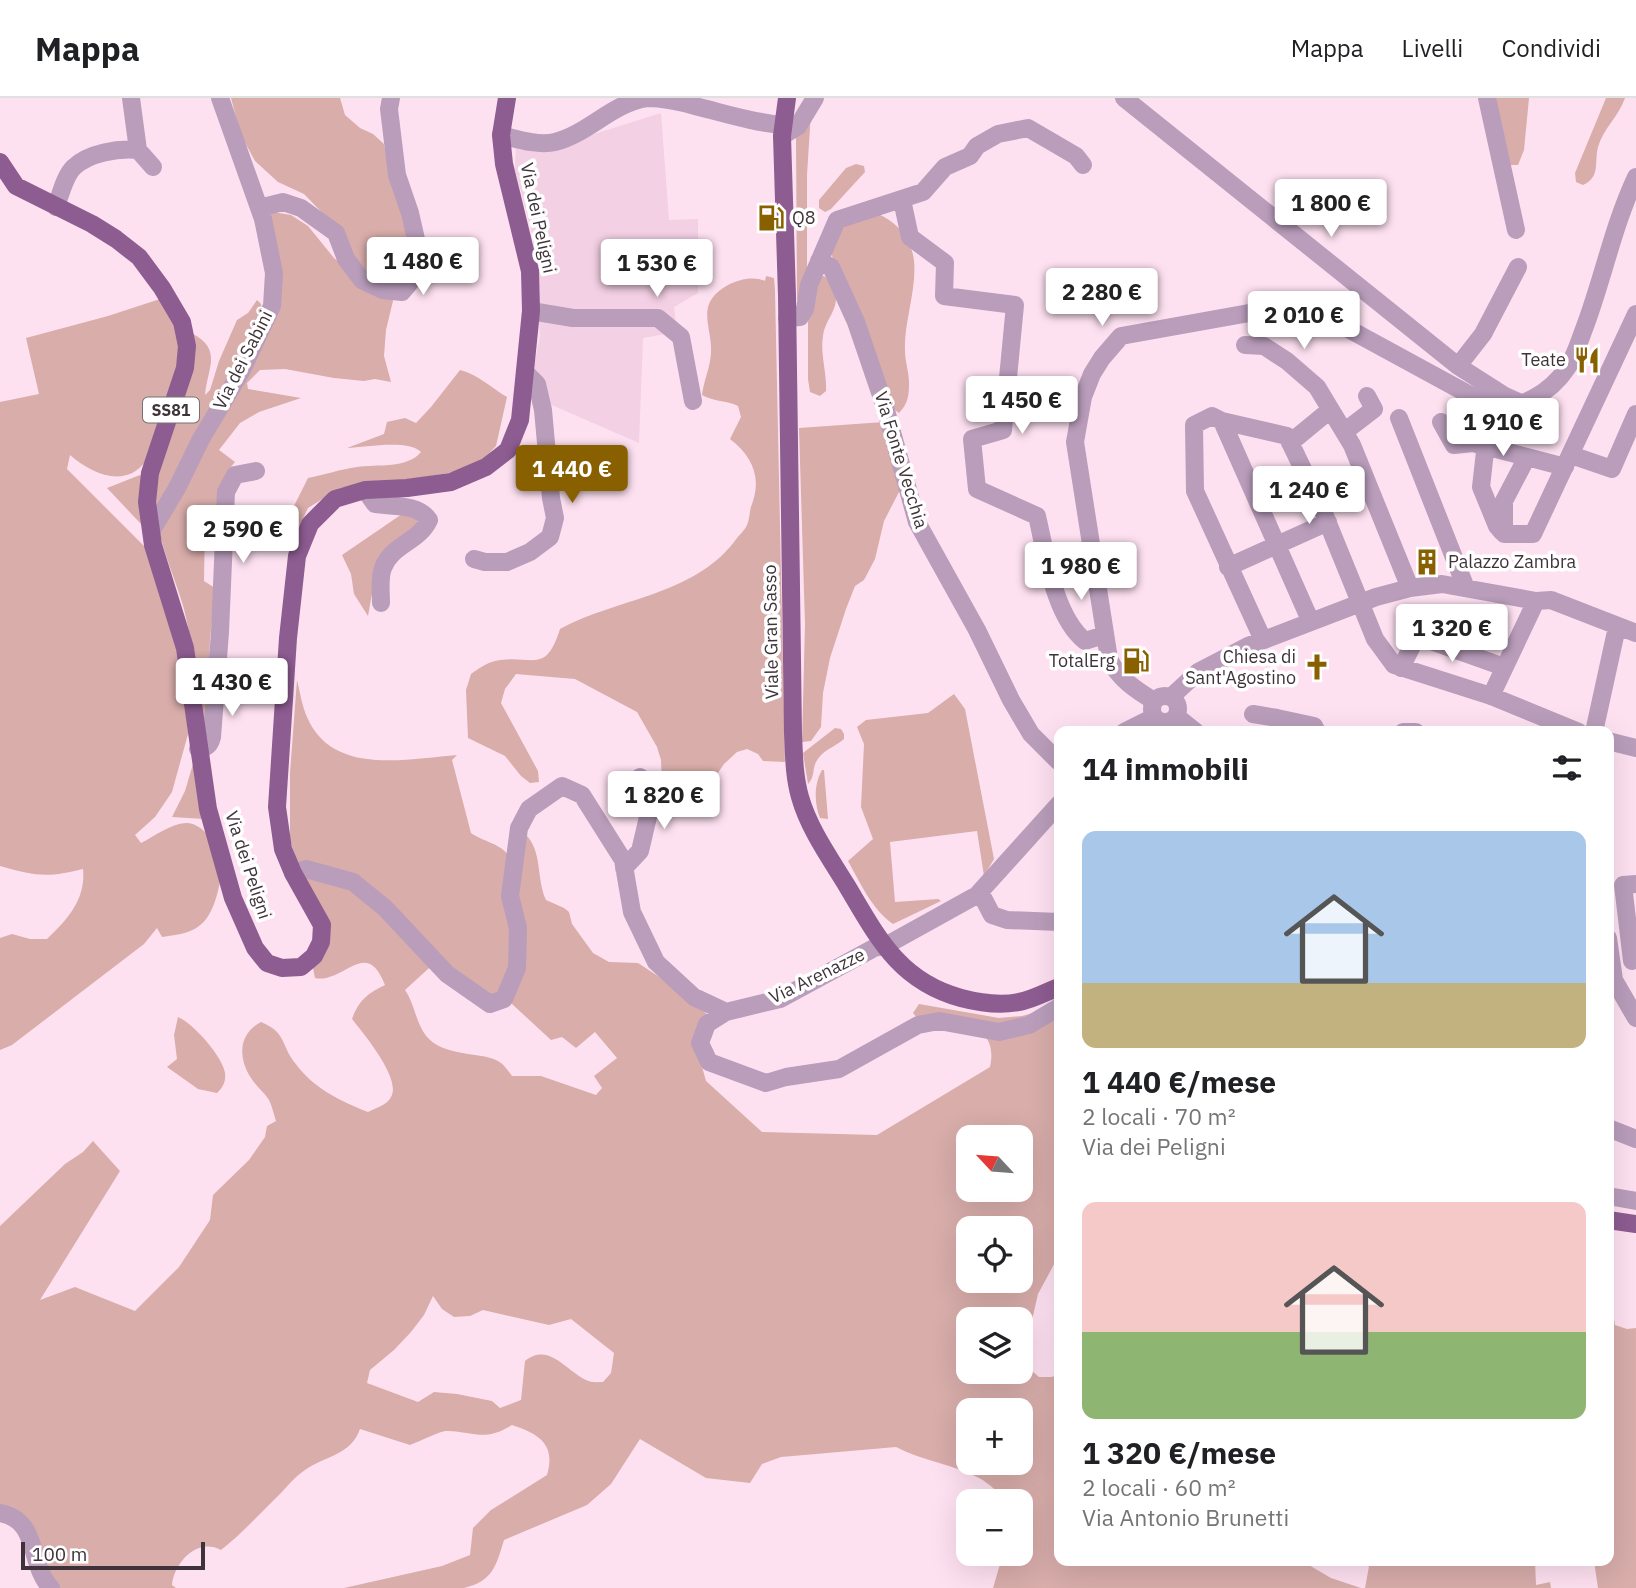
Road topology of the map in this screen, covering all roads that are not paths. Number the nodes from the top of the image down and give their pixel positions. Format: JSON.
{"nodes":[{"id":1,"x":131,"y":98,"type":"edge"},
{"id":2,"x":220,"y":98,"type":"edge"},
{"id":3,"x":391,"y":98,"type":"edge"},
{"id":4,"x":507,"y":98,"type":"edge"},
{"id":5,"x":787,"y":98,"type":"edge"},
{"id":6,"x":815,"y":98,"type":"edge"},
{"id":7,"x":1124,"y":98,"type":"edge"},
{"id":8,"x":1487,"y":98,"type":"edge"},
{"id":9,"x":783,"y":131,"type":"junction"},
{"id":10,"x":501,"y":135,"type":"junction"},
{"id":11,"x":138,"y":150,"type":"junction"},
{"id":12,"x":0,"y":162,"type":"edge"},
{"id":13,"x":1083,"y":165,"type":"dead end"},
{"id":14,"x":153,"y":167,"type":"dead end"},
{"id":15,"x":1636,"y":177,"type":"edge"},
{"id":16,"x":902,"y":200,"type":"junction"},
{"id":17,"x":56,"y":207,"type":"junction"},
{"id":18,"x":259,"y":208,"type":"junction"},
{"id":19,"x":1516,"y":230,"type":"dead end"},
{"id":20,"x":819,"y":261,"type":"junction"},
{"id":21,"x":1518,"y":267,"type":"dead end"},
{"id":22,"x":531,"y":311,"type":"junction"},
{"id":23,"x":1636,"y":314,"type":"edge"},
{"id":24,"x":787,"y":317,"type":"junction"},
{"id":25,"x":1245,"y":345,"type":"dead end"},
{"id":26,"x":1458,"y":366,"type":"junction"},
{"id":27,"x":527,"y":374,"type":"junction"},
{"id":28,"x":1367,"y":396,"type":"dead end"},
{"id":29,"x":693,"y":401,"type":"dead end"},
{"id":30,"x":1523,"y":404,"type":"junction"},
{"id":31,"x":1330,"y":410,"type":"junction"},
{"id":32,"x":1636,"y":415,"type":"edge"},
{"id":33,"x":1399,"y":418,"type":"dead end"},
{"id":34,"x":1489,"y":418,"type":"junction"},
{"id":35,"x":1222,"y":421,"type":"junction"},
{"id":36,"x":1441,"y":422,"type":"dead end"},
{"id":37,"x":1345,"y":432,"type":"junction"},
{"id":38,"x":1289,"y":440,"type":"junction"},
{"id":39,"x":1485,"y":445,"type":"junction"},
{"id":40,"x":1527,"y":457,"type":"junction"},
{"id":41,"x":1568,"y":461,"type":"junction"},
{"id":42,"x":256,"y":471,"type":"dead end"},
{"id":43,"x":365,"y":490,"type":"junction"},
{"id":44,"x":1328,"y":522,"type":"junction"},
{"id":45,"x":152,"y":530,"type":"junction"},
{"id":46,"x":1504,"y":534,"type":"junction"},
{"id":47,"x":1276,"y":545,"type":"junction"},
{"id":48,"x":474,"y":559,"type":"dead end"},
{"id":49,"x":1228,"y":567,"type":"junction"},
{"id":50,"x":1410,"y":588,"type":"junction"},
{"id":51,"x":1466,"y":588,"type":"junction"},
{"id":52,"x":1544,"y":600,"type":"junction"},
{"id":53,"x":381,"y":603,"type":"dead end"},
{"id":54,"x":1359,"y":603,"type":"junction"},
{"id":55,"x":1310,"y":620,"type":"junction"},
{"id":56,"x":1617,"y":627,"type":"junction"},
{"id":57,"x":1636,"y":633,"type":"edge"},
{"id":58,"x":1104,"y":635,"type":"junction"},
{"id":59,"x":1263,"y":640,"type":"junction"},
{"id":60,"x":1504,"y":667,"type":"junction"},
{"id":61,"x":1401,"y":668,"type":"junction"},
{"id":62,"x":1491,"y":696,"type":"junction"},
{"id":63,"x":1160,"y":705,"type":"junction"},
{"id":64,"x":1254,"y":714,"type":"dead end"},
{"id":65,"x":1275,"y":725,"type":"edge"},
{"id":66,"x":1132,"y":726,"type":"edge"},
{"id":67,"x":1188,"y":726,"type":"edge"},
{"id":68,"x":1314,"y":726,"type":"edge"},
{"id":69,"x":1564,"y":726,"type":"edge"},
{"id":70,"x":1595,"y":726,"type":"edge"},
{"id":71,"x":1614,"y":742,"type":"edge"},
{"id":72,"x":1636,"y":748,"type":"edge"},
{"id":73,"x":198,"y":749,"type":"junction"},
{"id":74,"x":1054,"y":757,"type":"edge"},
{"id":75,"x":639,"y":778,"type":"dead end"},
{"id":76,"x":1054,"y":809,"type":"edge"},
{"id":77,"x":624,"y":868,"type":"junction"},
{"id":78,"x":293,"y":873,"type":"junction"},
{"id":79,"x":1636,"y":884,"type":"edge"},
{"id":80,"x":980,"y":892,"type":"junction"},
{"id":81,"x":1054,"y":922,"type":"edge"},
{"id":82,"x":885,"y":946,"type":"junction"},
{"id":83,"x":1635,"y":959,"type":"edge"},
{"id":84,"x":1614,"y":979,"type":"edge"},
{"id":85,"x":1054,"y":989,"type":"edge"},
{"id":86,"x":1054,"y":1010,"type":"edge"},
{"id":87,"x":726,"y":1012,"type":"junction"},
{"id":88,"x":1636,"y":1018,"type":"edge"},
{"id":89,"x":1614,"y":1131,"type":"edge"},
{"id":90,"x":1636,"y":1139,"type":"edge"},
{"id":91,"x":1614,"y":1197,"type":"edge"},
{"id":92,"x":1636,"y":1201,"type":"edge"},
{"id":93,"x":1614,"y":1221,"type":"edge"},
{"id":94,"x":1636,"y":1224,"type":"edge"},
{"id":95,"x":0,"y":1513,"type":"edge"},
{"id":96,"x":51,"y":1588,"type":"edge"}],
"edges":[{"from":1,"to":11,"type":"street"},
{"from":2,"to":18,"type":"street","name":"Via dei Sabini"},
{"from":3,"to":18,"type":"street"},
{"from":4,"to":10,"type":"main road","name":"Via dei Peligni","number":"SS81"},
{"from":5,"to":9,"type":"main road","name":"Viale Gran Sasso"},
{"from":6,"to":9,"type":"street"},
{"from":7,"to":26,"type":"street"},
{"from":8,"to":19,"type":"street"},
{"from":9,"to":10,"type":"street"},
{"from":9,"to":24,"type":"main road","name":"Viale Gran Sasso"},
{"from":10,"to":22,"type":"main road","name":"Via dei Peligni","number":"SS81"},
{"from":11,"to":14,"type":"street"},
{"from":11,"to":17,"type":"street"},
{"from":12,"to":17,"type":"main road","name":"Via dei Peligni","number":"SS81"},
{"from":13,"to":16,"type":"street"},
{"from":15,"to":30,"type":"street"},
{"from":16,"to":20,"type":"street"},
{"from":16,"to":58,"type":"street"},
{"from":17,"to":45,"type":"main road","name":"Via dei Peligni","number":"SS81"},
{"from":18,"to":45,"type":"street","name":"Via dei Sabini"},
{"from":20,"to":24,"type":"street"},
{"from":20,"to":74,"type":"street","name":"Via Fonte Vecchia"},
{"from":21,"to":26,"type":"street"},
{"from":22,"to":27,"type":"main road","name":"Via dei Peligni","number":"SS81"},
{"from":22,"to":29,"type":"street"},
{"from":23,"to":41,"type":"street"},
{"from":24,"to":82,"type":"main road","name":"Viale Gran Sasso"},
{"from":25,"to":31,"type":"street"},
{"from":26,"to":30,"type":"street"},
{"from":27,"to":43,"type":"main road","name":"Via dei Peligni","number":"SS81"},
{"from":27,"to":48,"type":"street"},
{"from":28,"to":37,"type":"street"},
{"from":30,"to":34,"type":"street"},
{"from":31,"to":37,"type":"street"},
{"from":31,"to":38,"type":"street"},
{"from":32,"to":41,"type":"street"},
{"from":33,"to":51,"type":"street"},
{"from":34,"to":39,"type":"street"},
{"from":34,"to":58,"type":"street"},
{"from":35,"to":38,"type":"street"},
{"from":35,"to":47,"type":"street"},
{"from":35,"to":49,"type":"street"},
{"from":36,"to":39,"type":"street"},
{"from":37,"to":50,"type":"street"},
{"from":38,"to":44,"type":"street"},
{"from":39,"to":40,"type":"street"},
{"from":39,"to":46,"type":"street"},
{"from":40,"to":41,"type":"street"},
{"from":40,"to":46,"type":"street"},
{"from":41,"to":46,"type":"street"},
{"from":42,"to":73,"type":"street"},
{"from":43,"to":53,"type":"street"},
{"from":43,"to":78,"type":"main road","name":"Via dei Peligni","number":"SS81"},
{"from":44,"to":47,"type":"street"},
{"from":44,"to":54,"type":"street"},
{"from":45,"to":73,"type":"main road","name":"Via dei Peligni","number":"SS81"},
{"from":47,"to":49,"type":"street"},
{"from":47,"to":55,"type":"street"},
{"from":49,"to":59,"type":"street"},
{"from":50,"to":51,"type":"street"},
{"from":50,"to":54,"type":"street"},
{"from":51,"to":52,"type":"street"},
{"from":52,"to":56,"type":"street"},
{"from":52,"to":60,"type":"street"},
{"from":54,"to":55,"type":"street"},
{"from":54,"to":61,"type":"street"},
{"from":55,"to":59,"type":"street"},
{"from":56,"to":57,"type":"street"},
{"from":56,"to":70,"type":"street"},
{"from":58,"to":63,"type":"street"},
{"from":59,"to":63,"type":"street"},
{"from":60,"to":61,"type":"street"},
{"from":60,"to":62,"type":"street"},
{"from":61,"to":62,"type":"street"},
{"from":62,"to":69,"type":"street"},
{"from":63,"to":66,"type":"street"},
{"from":63,"to":67,"type":"street"},
{"from":64,"to":65,"type":"street"},
{"from":65,"to":68,"type":"street"},
{"from":71,"to":72,"type":"street"},
{"from":73,"to":78,"type":"main road","name":"Via dei Peligni","number":"SS81"},
{"from":75,"to":77,"type":"street"},
{"from":76,"to":80,"type":"street","name":"Via Arenazze"},
{"from":77,"to":78,"type":"street"},
{"from":77,"to":87,"type":"street"},
{"from":79,"to":83,"type":"street"},
{"from":80,"to":81,"type":"street"},
{"from":80,"to":82,"type":"street","name":"Via Arenazze"},
{"from":82,"to":85,"type":"main road","name":"Viale Gran Sasso"},
{"from":82,"to":87,"type":"street","name":"Via Arenazze"},
{"from":84,"to":88,"type":"street"},
{"from":86,"to":87,"type":"street"},
{"from":89,"to":90,"type":"street"},
{"from":91,"to":92,"type":"street"},
{"from":93,"to":94,"type":"main road"},
{"from":95,"to":96,"type":"street"}]}
